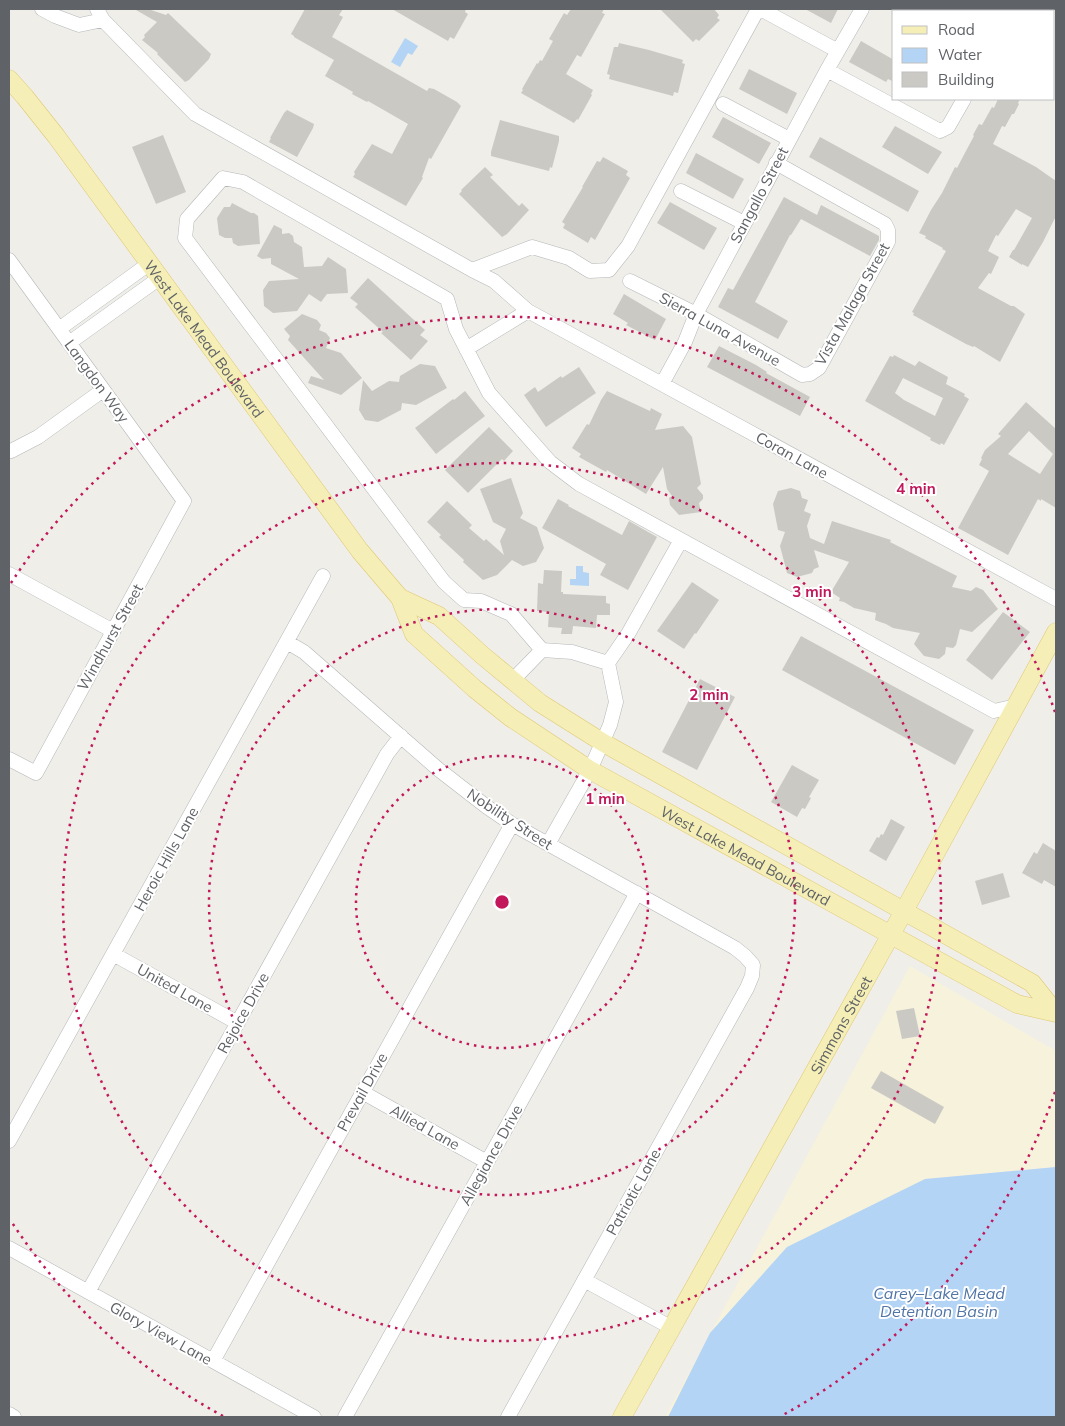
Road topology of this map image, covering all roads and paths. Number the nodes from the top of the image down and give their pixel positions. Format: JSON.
{"nodes":[{"id":1,"x":42,"y":9,"type":"edge"},
{"id":2,"x":862,"y":9,"type":"edge"},
{"id":3,"x":762,"y":10,"type":"edge"},
{"id":4,"x":100,"y":14,"type":"edge"},
{"id":5,"x":838,"y":51,"type":"junction"},
{"id":6,"x":827,"y":70,"type":"junction"},
{"id":7,"x":9,"y":79,"type":"edge"},
{"id":8,"x":963,"y":100,"type":"edge"},
{"id":9,"x":723,"y":104,"type":"dead end"},
{"id":10,"x":789,"y":140,"type":"junction"},
{"id":11,"x":776,"y":163,"type":"junction"},
{"id":12,"x":681,"y":191,"type":"dead end"},
{"id":13,"x":744,"y":223,"type":"junction"},
{"id":14,"x":9,"y":260,"type":"edge"},
{"id":15,"x":150,"y":262,"type":"junction"},
{"id":16,"x":472,"y":270,"type":"junction"},
{"id":17,"x":161,"y":277,"type":"junction"},
{"id":18,"x":630,"y":280,"type":"dead end"},
{"id":19,"x":528,"y":311,"type":"junction"},
{"id":20,"x":696,"y":314,"type":"junction"},
{"id":21,"x":59,"y":329,"type":"junction"},
{"id":22,"x":69,"y":343,"type":"junction"},
{"id":23,"x":466,"y":349,"type":"junction"},
{"id":24,"x":810,"y":374,"type":"joint"},
{"id":25,"x":662,"y":384,"type":"junction"},
{"id":26,"x":103,"y":390,"type":"junction"},
{"id":27,"x":12,"y":451,"type":"dead end"},
{"id":28,"x":184,"y":501,"type":"joint"},
{"id":29,"x":681,"y":540,"type":"junction"},
{"id":30,"x":9,"y":574,"type":"edge"},
{"id":31,"x":323,"y":576,"type":"dead end"},
{"id":32,"x":400,"y":598,"type":"junction"},
{"id":33,"x":1056,"y":600,"type":"edge"},
{"id":34,"x":113,"y":631,"type":"junction"},
{"id":35,"x":1056,"y":632,"type":"edge"},
{"id":36,"x":287,"y":642,"type":"junction"},
{"id":37,"x":542,"y":650,"type":"junction"},
{"id":38,"x":608,"y":663,"type":"junction"},
{"id":39,"x":512,"y":681,"type":"junction"},
{"id":40,"x":1016,"y":706,"type":"junction"},
{"id":41,"x":401,"y":736,"type":"junction"},
{"id":42,"x":602,"y":742,"type":"junction"},
{"id":43,"x":9,"y":758,"type":"edge"},
{"id":44,"x":590,"y":770,"type":"junction"},
{"id":45,"x":707,"y":801,"type":"junction"},
{"id":46,"x":512,"y":824,"type":"junction"},
{"id":47,"x":694,"y":827,"type":"junction"},
{"id":48,"x":548,"y":844,"type":"junction"},
{"id":49,"x":637,"y":893,"type":"junction"},
{"id":50,"x":904,"y":911,"type":"junction"},
{"id":51,"x":891,"y":934,"type":"junction"},
{"id":52,"x":113,"y":954,"type":"junction"},
{"id":53,"x":753,"y":965,"type":"joint"},
{"id":54,"x":1056,"y":1013,"type":"edge"},
{"id":55,"x":238,"y":1023,"type":"junction"},
{"id":56,"x":362,"y":1092,"type":"junction"},
{"id":57,"x":9,"y":1141,"type":"edge"},
{"id":58,"x":487,"y":1162,"type":"junction"},
{"id":59,"x":9,"y":1248,"type":"edge"},
{"id":60,"x":584,"y":1280,"type":"junction"},
{"id":61,"x":88,"y":1292,"type":"junction"},
{"id":62,"x":672,"y":1328,"type":"junction"},
{"id":63,"x":213,"y":1361,"type":"junction"},
{"id":64,"x":9,"y":1414,"type":"edge"},
{"id":65,"x":14,"y":1417,"type":"edge"},
{"id":66,"x":314,"y":1417,"type":"edge"},
{"id":67,"x":345,"y":1417,"type":"edge"},
{"id":68,"x":508,"y":1417,"type":"edge"},
{"id":69,"x":622,"y":1417,"type":"edge"}],
"edges":[{"from":1,"to":4,"type":"street"},
{"from":2,"to":5,"type":"street","name":"Sangallo Street"},
{"from":3,"to":5,"type":"street"},
{"from":3,"to":16,"type":"street"},
{"from":4,"to":16,"type":"street","name":"Coran Lane"},
{"from":5,"to":6,"type":"street","name":"Sangallo Street"},
{"from":6,"to":8,"type":"street"},
{"from":6,"to":10,"type":"street","name":"Sangallo Street"},
{"from":7,"to":15,"type":"main road","name":"West Lake Mead Boulevard"},
{"from":9,"to":10,"type":"street"},
{"from":10,"to":11,"type":"street","name":"Sangallo Street"},
{"from":11,"to":13,"type":"street","name":"Sangallo Street"},
{"from":11,"to":24,"type":"street","name":"Vista Malaga Street"},
{"from":12,"to":13,"type":"street"},
{"from":13,"to":20,"type":"street","name":"Sangallo Street"},
{"from":14,"to":21,"type":"street","name":"Langdon Way"},
{"from":15,"to":17,"type":"main road","name":"West Lake Mead Boulevard"},
{"from":15,"to":21,"type":"street"},
{"from":16,"to":19,"type":"street","name":"Coran Lane"},
{"from":17,"to":22,"type":"street"},
{"from":17,"to":32,"type":"main road","name":"West Lake Mead Boulevard"},
{"from":18,"to":20,"type":"street","name":"Sierra Luna Avenue"},
{"from":19,"to":23,"type":"street"},
{"from":19,"to":25,"type":"street","name":"Coran Lane"},
{"from":20,"to":24,"type":"street","name":"Sierra Luna Avenue"},
{"from":20,"to":25,"type":"street","name":"Sangallo Street"},
{"from":21,"to":22,"type":"street","name":"Langdon Way"},
{"from":22,"to":26,"type":"street","name":"Langdon Way"},
{"from":23,"to":29,"type":"street"},
{"from":23,"to":37,"type":"street"},
{"from":25,"to":33,"type":"street","name":"Coran Lane"},
{"from":26,"to":27,"type":"street"},
{"from":26,"to":28,"type":"street","name":"Langdon Way"},
{"from":28,"to":34,"type":"street","name":"Windhurst Street"},
{"from":29,"to":38,"type":"street"},
{"from":29,"to":40,"type":"street"},
{"from":30,"to":34,"type":"street"},
{"from":31,"to":36,"type":"street","name":"Heroic Hills Lane"},
{"from":32,"to":39,"type":"main road","name":"West Lake Mead Boulevard"},
{"from":32,"to":44,"type":"main road","name":"West Lake Mead Boulevard"},
{"from":34,"to":43,"type":"street","name":"Windhurst Street"},
{"from":35,"to":40,"type":"main road","name":"Simmons Street"},
{"from":36,"to":41,"type":"street","name":"Nobility Street"},
{"from":36,"to":52,"type":"street","name":"Heroic Hills Lane"},
{"from":37,"to":38,"type":"street"},
{"from":37,"to":39,"type":"street"},
{"from":38,"to":42,"type":"street"},
{"from":39,"to":42,"type":"main road","name":"West Lake Mead Boulevard"},
{"from":40,"to":50,"type":"main road","name":"Simmons Street"},
{"from":41,"to":46,"type":"street","name":"Nobility Street"},
{"from":41,"to":55,"type":"street","name":"Rejoice Drive"},
{"from":42,"to":44,"type":"street"},
{"from":42,"to":45,"type":"main road","name":"West Lake Mead Boulevard"},
{"from":44,"to":47,"type":"main road","name":"West Lake Mead Boulevard"},
{"from":44,"to":48,"type":"street"},
{"from":45,"to":47,"type":"main road"},
{"from":45,"to":50,"type":"main road","name":"West Lake Mead Boulevard"},
{"from":46,"to":48,"type":"street","name":"Nobility Street"},
{"from":46,"to":56,"type":"street","name":"Prevail Drive"},
{"from":47,"to":51,"type":"main road","name":"West Lake Mead Boulevard"},
{"from":48,"to":49,"type":"street","name":"Nobility Street"},
{"from":49,"to":53,"type":"street","name":"Nobility Street"},
{"from":49,"to":58,"type":"street","name":"Allegiance Drive"},
{"from":50,"to":51,"type":"main road","name":"Simmons Street"},
{"from":50,"to":54,"type":"main road","name":"West Lake Mead Boulevard"},
{"from":51,"to":54,"type":"main road","name":"West Lake Mead Boulevard"},
{"from":51,"to":62,"type":"main road","name":"Simmons Street"},
{"from":52,"to":55,"type":"street","name":"United Lane"},
{"from":52,"to":57,"type":"street","name":"Heroic Hills Lane"},
{"from":53,"to":60,"type":"street","name":"Patriotic Lane"},
{"from":55,"to":61,"type":"street","name":"Rejoice Drive"},
{"from":56,"to":58,"type":"street","name":"Allied Lane"},
{"from":56,"to":63,"type":"street","name":"Prevail Drive"},
{"from":58,"to":67,"type":"street","name":"Allegiance Drive"},
{"from":59,"to":61,"type":"street","name":"Glory View Lane"},
{"from":60,"to":62,"type":"street"},
{"from":60,"to":68,"type":"street","name":"Patriotic Lane"},
{"from":61,"to":63,"type":"street","name":"Glory View Lane"},
{"from":62,"to":69,"type":"main road","name":"Simmons Street"},
{"from":63,"to":66,"type":"street","name":"Glory View Lane"},
{"from":64,"to":65,"type":"street"}]}
